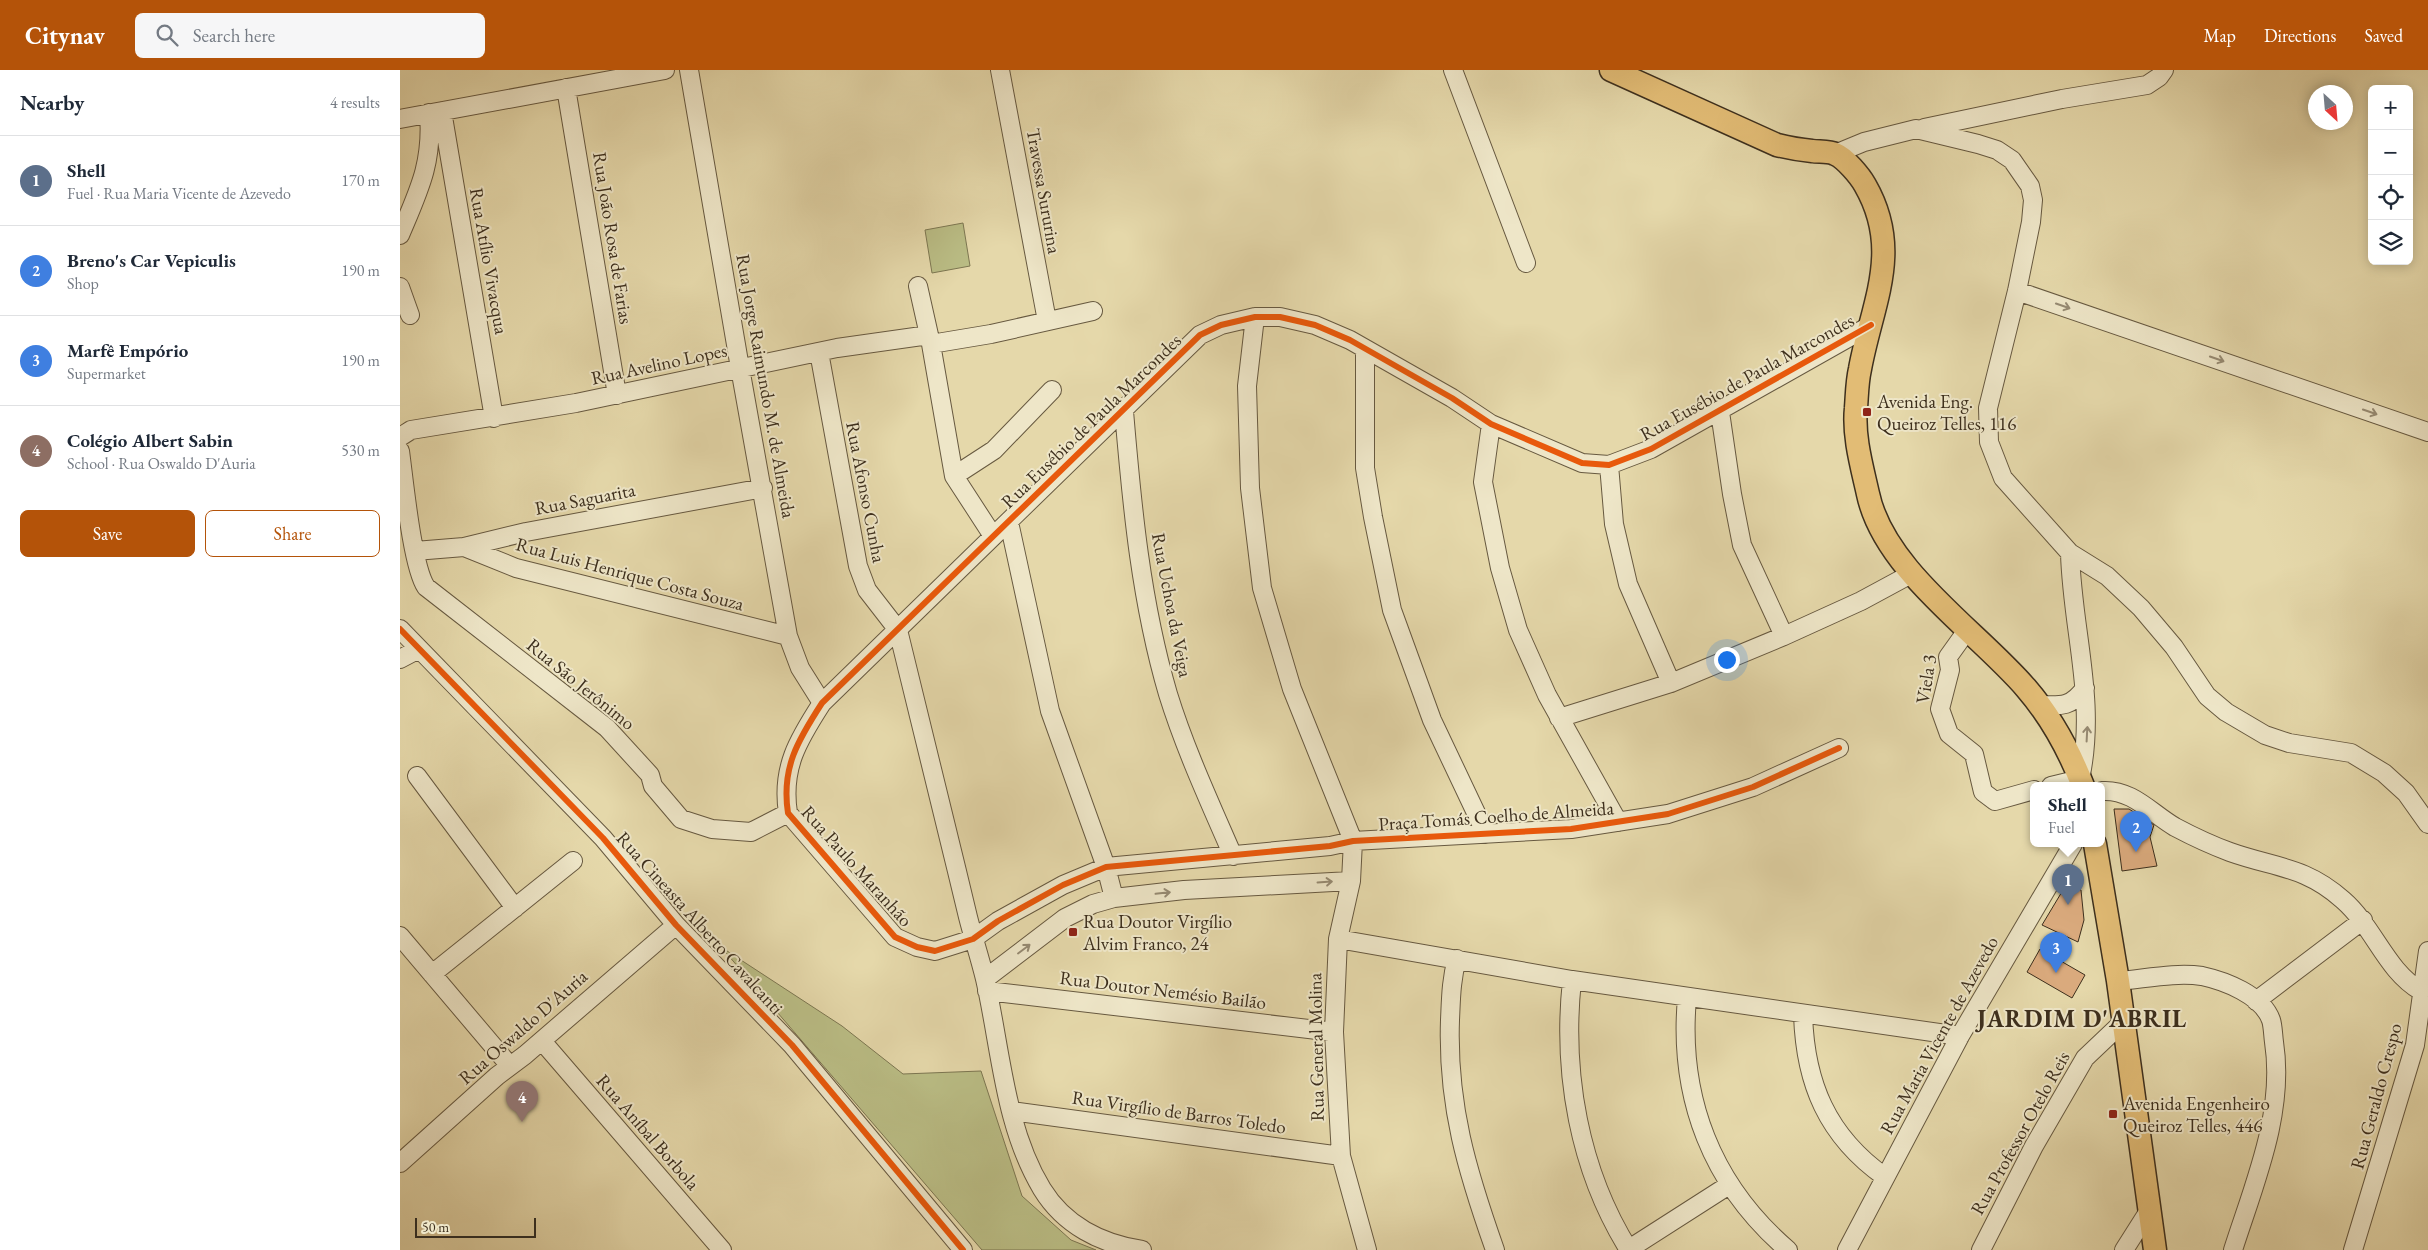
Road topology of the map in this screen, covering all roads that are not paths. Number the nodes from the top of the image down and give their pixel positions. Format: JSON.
{"nodes":[{"id":1,"x":665,"y":70,"type":"edge"},
{"id":2,"x":689,"y":70,"type":"edge"},
{"id":3,"x":1000,"y":70,"type":"edge"},
{"id":4,"x":1453,"y":70,"type":"edge"},
{"id":5,"x":1610,"y":70,"type":"edge"},
{"id":6,"x":2162,"y":72,"type":"edge"},
{"id":7,"x":566,"y":88,"type":"junction"},
{"id":8,"x":436,"y":112,"type":"junction"},
{"id":9,"x":400,"y":118,"type":"edge"},
{"id":10,"x":1916,"y":129,"type":"junction"},
{"id":11,"x":1835,"y":154,"type":"junction"},
{"id":12,"x":400,"y":235,"type":"edge"},
{"id":13,"x":1526,"y":263,"type":"dead end"},
{"id":14,"x":400,"y":286,"type":"edge"},
{"id":15,"x":918,"y":286,"type":"dead end"},
{"id":16,"x":2017,"y":290,"type":"junction"},
{"id":17,"x":1093,"y":311,"type":"dead end"},
{"id":18,"x":410,"y":315,"type":"dead end"},
{"id":19,"x":1254,"y":317,"type":"junction"},
{"id":20,"x":1047,"y":321,"type":"junction"},
{"id":21,"x":1871,"y":325,"type":"junction"},
{"id":22,"x":930,"y":339,"type":"junction"},
{"id":23,"x":1365,"y":349,"type":"junction"},
{"id":24,"x":819,"y":352,"type":"junction"},
{"id":25,"x":740,"y":368,"type":"junction"},
{"id":26,"x":1052,"y":390,"type":"dead end"},
{"id":27,"x":617,"y":395,"type":"junction"},
{"id":28,"x":1124,"y":411,"type":"junction"},
{"id":29,"x":1720,"y":412,"type":"junction"},
{"id":30,"x":494,"y":418,"type":"junction"},
{"id":31,"x":1491,"y":424,"type":"junction"},
{"id":32,"x":2428,"y":432,"type":"edge"},
{"id":33,"x":400,"y":438,"type":"edge"},
{"id":34,"x":400,"y":450,"type":"edge"},
{"id":35,"x":1608,"y":465,"type":"junction"},
{"id":36,"x":954,"y":476,"type":"junction"},
{"id":37,"x":763,"y":488,"type":"junction"},
{"id":38,"x":1009,"y":522,"type":"junction"},
{"id":39,"x":993,"y":536,"type":"junction"},
{"id":40,"x":464,"y":547,"type":"junction"},
{"id":41,"x":415,"y":551,"type":"junction"},
{"id":42,"x":2070,"y":553,"type":"junction"},
{"id":43,"x":1911,"y":574,"type":"junction"},
{"id":44,"x":400,"y":629,"type":"edge"},
{"id":45,"x":1968,"y":629,"type":"junction"},
{"id":46,"x":898,"y":630,"type":"junction"},
{"id":47,"x":788,"y":636,"type":"junction"},
{"id":48,"x":1784,"y":636,"type":"junction"},
{"id":49,"x":419,"y":649,"type":"junction"},
{"id":50,"x":400,"y":659,"type":"edge"},
{"id":51,"x":1671,"y":683,"type":"junction"},
{"id":52,"x":2085,"y":688,"type":"junction"},
{"id":53,"x":822,"y":703,"type":"junction"},
{"id":54,"x":2040,"y":705,"type":"junction"},
{"id":55,"x":1560,"y":718,"type":"junction"},
{"id":56,"x":1839,"y":748,"type":"dead end"},
{"id":57,"x":417,"y":776,"type":"dead end"},
{"id":58,"x":2082,"y":782,"type":"edge"},
{"id":59,"x":2030,"y":791,"type":"edge"},
{"id":60,"x":2105,"y":791,"type":"edge"},
{"id":61,"x":788,"y":813,"type":"junction"},
{"id":62,"x":1618,"y":822,"type":"junction"},
{"id":63,"x":2428,"y":824,"type":"edge"},
{"id":64,"x":1486,"y":834,"type":"junction"},
{"id":65,"x":1353,"y":841,"type":"junction"},
{"id":66,"x":2071,"y":847,"type":"edge"},
{"id":67,"x":2096,"y":847,"type":"edge"},
{"id":68,"x":1233,"y":856,"type":"junction"},
{"id":69,"x":573,"y":861,"type":"dead end"},
{"id":70,"x":1106,"y":867,"type":"junction"},
{"id":71,"x":1351,"y":881,"type":"junction"},
{"id":72,"x":1114,"y":898,"type":"junction"},
{"id":73,"x":514,"y":908,"type":"junction"},
{"id":74,"x":2363,"y":920,"type":"junction"},
{"id":75,"x":676,"y":925,"type":"junction"},
{"id":76,"x":400,"y":936,"type":"edge"},
{"id":77,"x":973,"y":938,"type":"junction"},
{"id":78,"x":1338,"y":938,"type":"junction"},
{"id":79,"x":2428,"y":951,"type":"edge"},
{"id":80,"x":1456,"y":959,"type":"junction"},
{"id":81,"x":432,"y":974,"type":"junction"},
{"id":82,"x":1572,"y":980,"type":"junction"},
{"id":83,"x":2118,"y":981,"type":"junction"},
{"id":84,"x":986,"y":985,"type":"junction"},
{"id":85,"x":2421,"y":991,"type":"junction"},
{"id":86,"x":1688,"y":998,"type":"junction"},
{"id":87,"x":2256,"y":1001,"type":"junction"},
{"id":88,"x":1803,"y":1014,"type":"junction"},
{"id":89,"x":2124,"y":1021,"type":"junction"},
{"id":90,"x":1334,"y":1032,"type":"junction"},
{"id":91,"x":1960,"y":1036,"type":"junction"},
{"id":92,"x":542,"y":1041,"type":"junction"},
{"id":93,"x":510,"y":1066,"type":"junction"},
{"id":94,"x":1012,"y":1111,"type":"junction"},
{"id":95,"x":1340,"y":1156,"type":"junction"},
{"id":96,"x":400,"y":1163,"type":"edge"},
{"id":97,"x":1885,"y":1177,"type":"junction"},
{"id":98,"x":1729,"y":1185,"type":"junction"},
{"id":99,"x":2150,"y":1208,"type":"junction"},
{"id":100,"x":722,"y":1250,"type":"edge"},
{"id":101,"x":962,"y":1250,"type":"edge"},
{"id":102,"x":1142,"y":1250,"type":"edge"},
{"id":103,"x":1367,"y":1250,"type":"edge"},
{"id":104,"x":1496,"y":1250,"type":"edge"},
{"id":105,"x":1629,"y":1250,"type":"edge"},
{"id":106,"x":1788,"y":1250,"type":"edge"},
{"id":107,"x":1847,"y":1250,"type":"edge"},
{"id":108,"x":1981,"y":1250,"type":"edge"},
{"id":109,"x":2124,"y":1250,"type":"edge"},
{"id":110,"x":2155,"y":1250,"type":"edge"},
{"id":111,"x":2233,"y":1250,"type":"edge"},
{"id":112,"x":2353,"y":1250,"type":"edge"}],
"edges":[{"from":1,"to":7,"type":"street"},
{"from":2,"to":25,"type":"street","name":"Rua Jorge Raimundo M. de Almeida"},
{"from":3,"to":20,"type":"street","name":"Travessa Sururina"},
{"from":4,"to":13,"type":"street"},
{"from":5,"to":11,"type":"main road"},
{"from":6,"to":10,"type":"street"},
{"from":7,"to":8,"type":"street"},
{"from":7,"to":27,"type":"street","name":"Rua João Rosa de Farias"},
{"from":8,"to":9,"type":"street"},
{"from":8,"to":12,"type":"street"},
{"from":8,"to":30,"type":"street","name":"Rua Atílio Vivacqua"},
{"from":10,"to":11,"type":"street"},
{"from":10,"to":16,"type":"street"},
{"from":11,"to":21,"type":"main road"},
{"from":14,"to":18,"type":"street"},
{"from":15,"to":22,"type":"street"},
{"from":16,"to":32,"type":"street","one_way":true},
{"from":16,"to":42,"type":"street"},
{"from":17,"to":20,"type":"street","name":"Rua Avelino Lopes"},
{"from":19,"to":23,"type":"street","name":"Rua Eusébio de Paula Marcondes"},
{"from":19,"to":28,"type":"street","name":"Rua Eusébio de Paula Marcondes"},
{"from":19,"to":65,"type":"street"},
{"from":20,"to":22,"type":"street","name":"Rua Avelino Lopes"},
{"from":21,"to":29,"type":"street","name":"Rua Eusébio de Paula Marcondes"},
{"from":21,"to":43,"type":"main road"},
{"from":22,"to":24,"type":"street","name":"Rua Avelino Lopes"},
{"from":22,"to":36,"type":"street"},
{"from":23,"to":31,"type":"street","name":"Rua Eusébio de Paula Marcondes"},
{"from":23,"to":64,"type":"street"},
{"from":24,"to":25,"type":"street","name":"Rua Avelino Lopes"},
{"from":24,"to":46,"type":"street","name":"Rua Afonso Cunha"},
{"from":25,"to":27,"type":"street","name":"Rua Avelino Lopes"},
{"from":25,"to":37,"type":"street","name":"Rua Jorge Raimundo M. de Almeida"},
{"from":26,"to":36,"type":"street"},
{"from":27,"to":30,"type":"street","name":"Rua Avelino Lopes"},
{"from":28,"to":38,"type":"street","name":"Rua Eusébio de Paula Marcondes"},
{"from":28,"to":68,"type":"street","name":"Rua Uchoa da Veiga"},
{"from":29,"to":35,"type":"street","name":"Rua Eusébio de Paula Marcondes"},
{"from":29,"to":48,"type":"street"},
{"from":30,"to":33,"type":"street","name":"Rua Avelino Lopes"},
{"from":31,"to":35,"type":"street","name":"Rua Eusébio de Paula Marcondes"},
{"from":31,"to":55,"type":"street"},
{"from":34,"to":41,"type":"street"},
{"from":35,"to":51,"type":"street"},
{"from":36,"to":39,"type":"street"},
{"from":37,"to":40,"type":"street","name":"Rua Saguarita"},
{"from":37,"to":47,"type":"street","name":"Rua Jorge Raimundo M. de Almeida"},
{"from":38,"to":39,"type":"street","name":"Rua Eusébio de Paula Marcondes"},
{"from":38,"to":70,"type":"street"},
{"from":39,"to":46,"type":"street","name":"Rua Eusébio de Paula Marcondes"},
{"from":40,"to":41,"type":"street","name":"Rua Saguarita"},
{"from":40,"to":47,"type":"street","name":"Rua Luis Henrique Costa Souza"},
{"from":41,"to":61,"type":"street","name":"Rua São Jerônimo"},
{"from":42,"to":52,"type":"street"},
{"from":42,"to":63,"type":"street"},
{"from":43,"to":45,"type":"main road"},
{"from":43,"to":48,"type":"street"},
{"from":44,"to":49,"type":"street","name":"Rua Cineasta Alberto Cavalcanti"},
{"from":45,"to":54,"type":"main road"},
{"from":45,"to":59,"type":"street","name":"Viela 3"},
{"from":46,"to":53,"type":"street","name":"Rua Paulo Maranhão"},
{"from":46,"to":77,"type":"street"},
{"from":47,"to":53,"type":"street","name":"Rua Jorge Raimundo M. de Almeida"},
{"from":48,"to":51,"type":"street"},
{"from":49,"to":50,"type":"street"},
{"from":49,"to":75,"type":"street","name":"Rua Cineasta Alberto Cavalcanti"},
{"from":51,"to":55,"type":"street"},
{"from":52,"to":54,"type":"street"},
{"from":58,"to":52,"type":"street","one_way":true},
{"from":53,"to":61,"type":"street","name":"Rua Paulo Maranhão"},
{"from":54,"to":58,"type":"main road"},
{"from":55,"to":62,"type":"street"},
{"from":56,"to":62,"type":"street","name":"Praça Tomás Coelho de Almeida"},
{"from":57,"to":73,"type":"street"},
{"from":60,"to":74,"type":"street"},
{"from":61,"to":77,"type":"street","name":"Rua Paulo Maranhão"},
{"from":62,"to":64,"type":"street","name":"Praça Tomás Coelho de Almeida"},
{"from":64,"to":65,"type":"street","name":"Praça Tomás Coelho de Almeida"},
{"from":65,"to":68,"type":"street","name":"Praça Tomás Coelho de Almeida"},
{"from":65,"to":71,"type":"street","name":"Rua General Molina"},
{"from":66,"to":91,"type":"street","name":"Rua Maria Vicente de Azevedo"},
{"from":67,"to":83,"type":"main road"},
{"from":68,"to":70,"type":"street","name":"Praça Tomás Coelho de Almeida"},
{"from":69,"to":73,"type":"street"},
{"from":70,"to":72,"type":"street"},
{"from":70,"to":77,"type":"street","name":"Rua Paulo Maranhão"},
{"from":72,"to":71,"type":"street","one_way":true},
{"from":71,"to":78,"type":"street","name":"Rua General Molina"},
{"from":84,"to":72,"type":"street","one_way":true},
{"from":73,"to":81,"type":"street"},
{"from":74,"to":85,"type":"street"},
{"from":74,"to":87,"type":"street"},
{"from":75,"to":92,"type":"street","name":"Rua Oswaldo D'Auria"},
{"from":75,"to":101,"type":"street","name":"Rua Cineasta Alberto Cavalcanti"},
{"from":76,"to":81,"type":"street"},
{"from":77,"to":84,"type":"street"},
{"from":78,"to":80,"type":"street"},
{"from":78,"to":90,"type":"street","name":"Rua General Molina"},
{"from":79,"to":85,"type":"street","name":"Rua Geraldo Crespo"},
{"from":80,"to":82,"type":"street"},
{"from":80,"to":104,"type":"street"},
{"from":81,"to":93,"type":"street"},
{"from":82,"to":86,"type":"street"},
{"from":82,"to":105,"type":"street"},
{"from":83,"to":87,"type":"street"},
{"from":83,"to":89,"type":"main road"},
{"from":84,"to":90,"type":"street","name":"Rua Doutor Nemésio Bailão"},
{"from":84,"to":94,"type":"street"},
{"from":85,"to":112,"type":"street","name":"Rua Geraldo Crespo"},
{"from":86,"to":88,"type":"street"},
{"from":86,"to":98,"type":"street"},
{"from":87,"to":111,"type":"street"},
{"from":88,"to":91,"type":"street"},
{"from":88,"to":97,"type":"street"},
{"from":89,"to":99,"type":"main road"},
{"from":89,"to":108,"type":"street","name":"Rua Professor Otelo Reis"},
{"from":90,"to":95,"type":"street","name":"Rua General Molina"},
{"from":91,"to":97,"type":"street","name":"Rua Maria Vicente de Azevedo"},
{"from":92,"to":93,"type":"street","name":"Rua Oswaldo D'Auria"},
{"from":92,"to":100,"type":"street","name":"Rua Aníbal Borbola"},
{"from":93,"to":96,"type":"street","name":"Rua Oswaldo D'Auria"},
{"from":94,"to":95,"type":"street","name":"Rua Virgílio de Barros Toledo"},
{"from":94,"to":102,"type":"street"},
{"from":95,"to":103,"type":"street","name":"Rua General Molina"},
{"from":97,"to":107,"type":"street","name":"Rua Maria Vicente de Azevedo"},
{"from":98,"to":105,"type":"street"},
{"from":98,"to":106,"type":"street"},
{"from":99,"to":109,"type":"street"},
{"from":99,"to":110,"type":"main road"}]}
